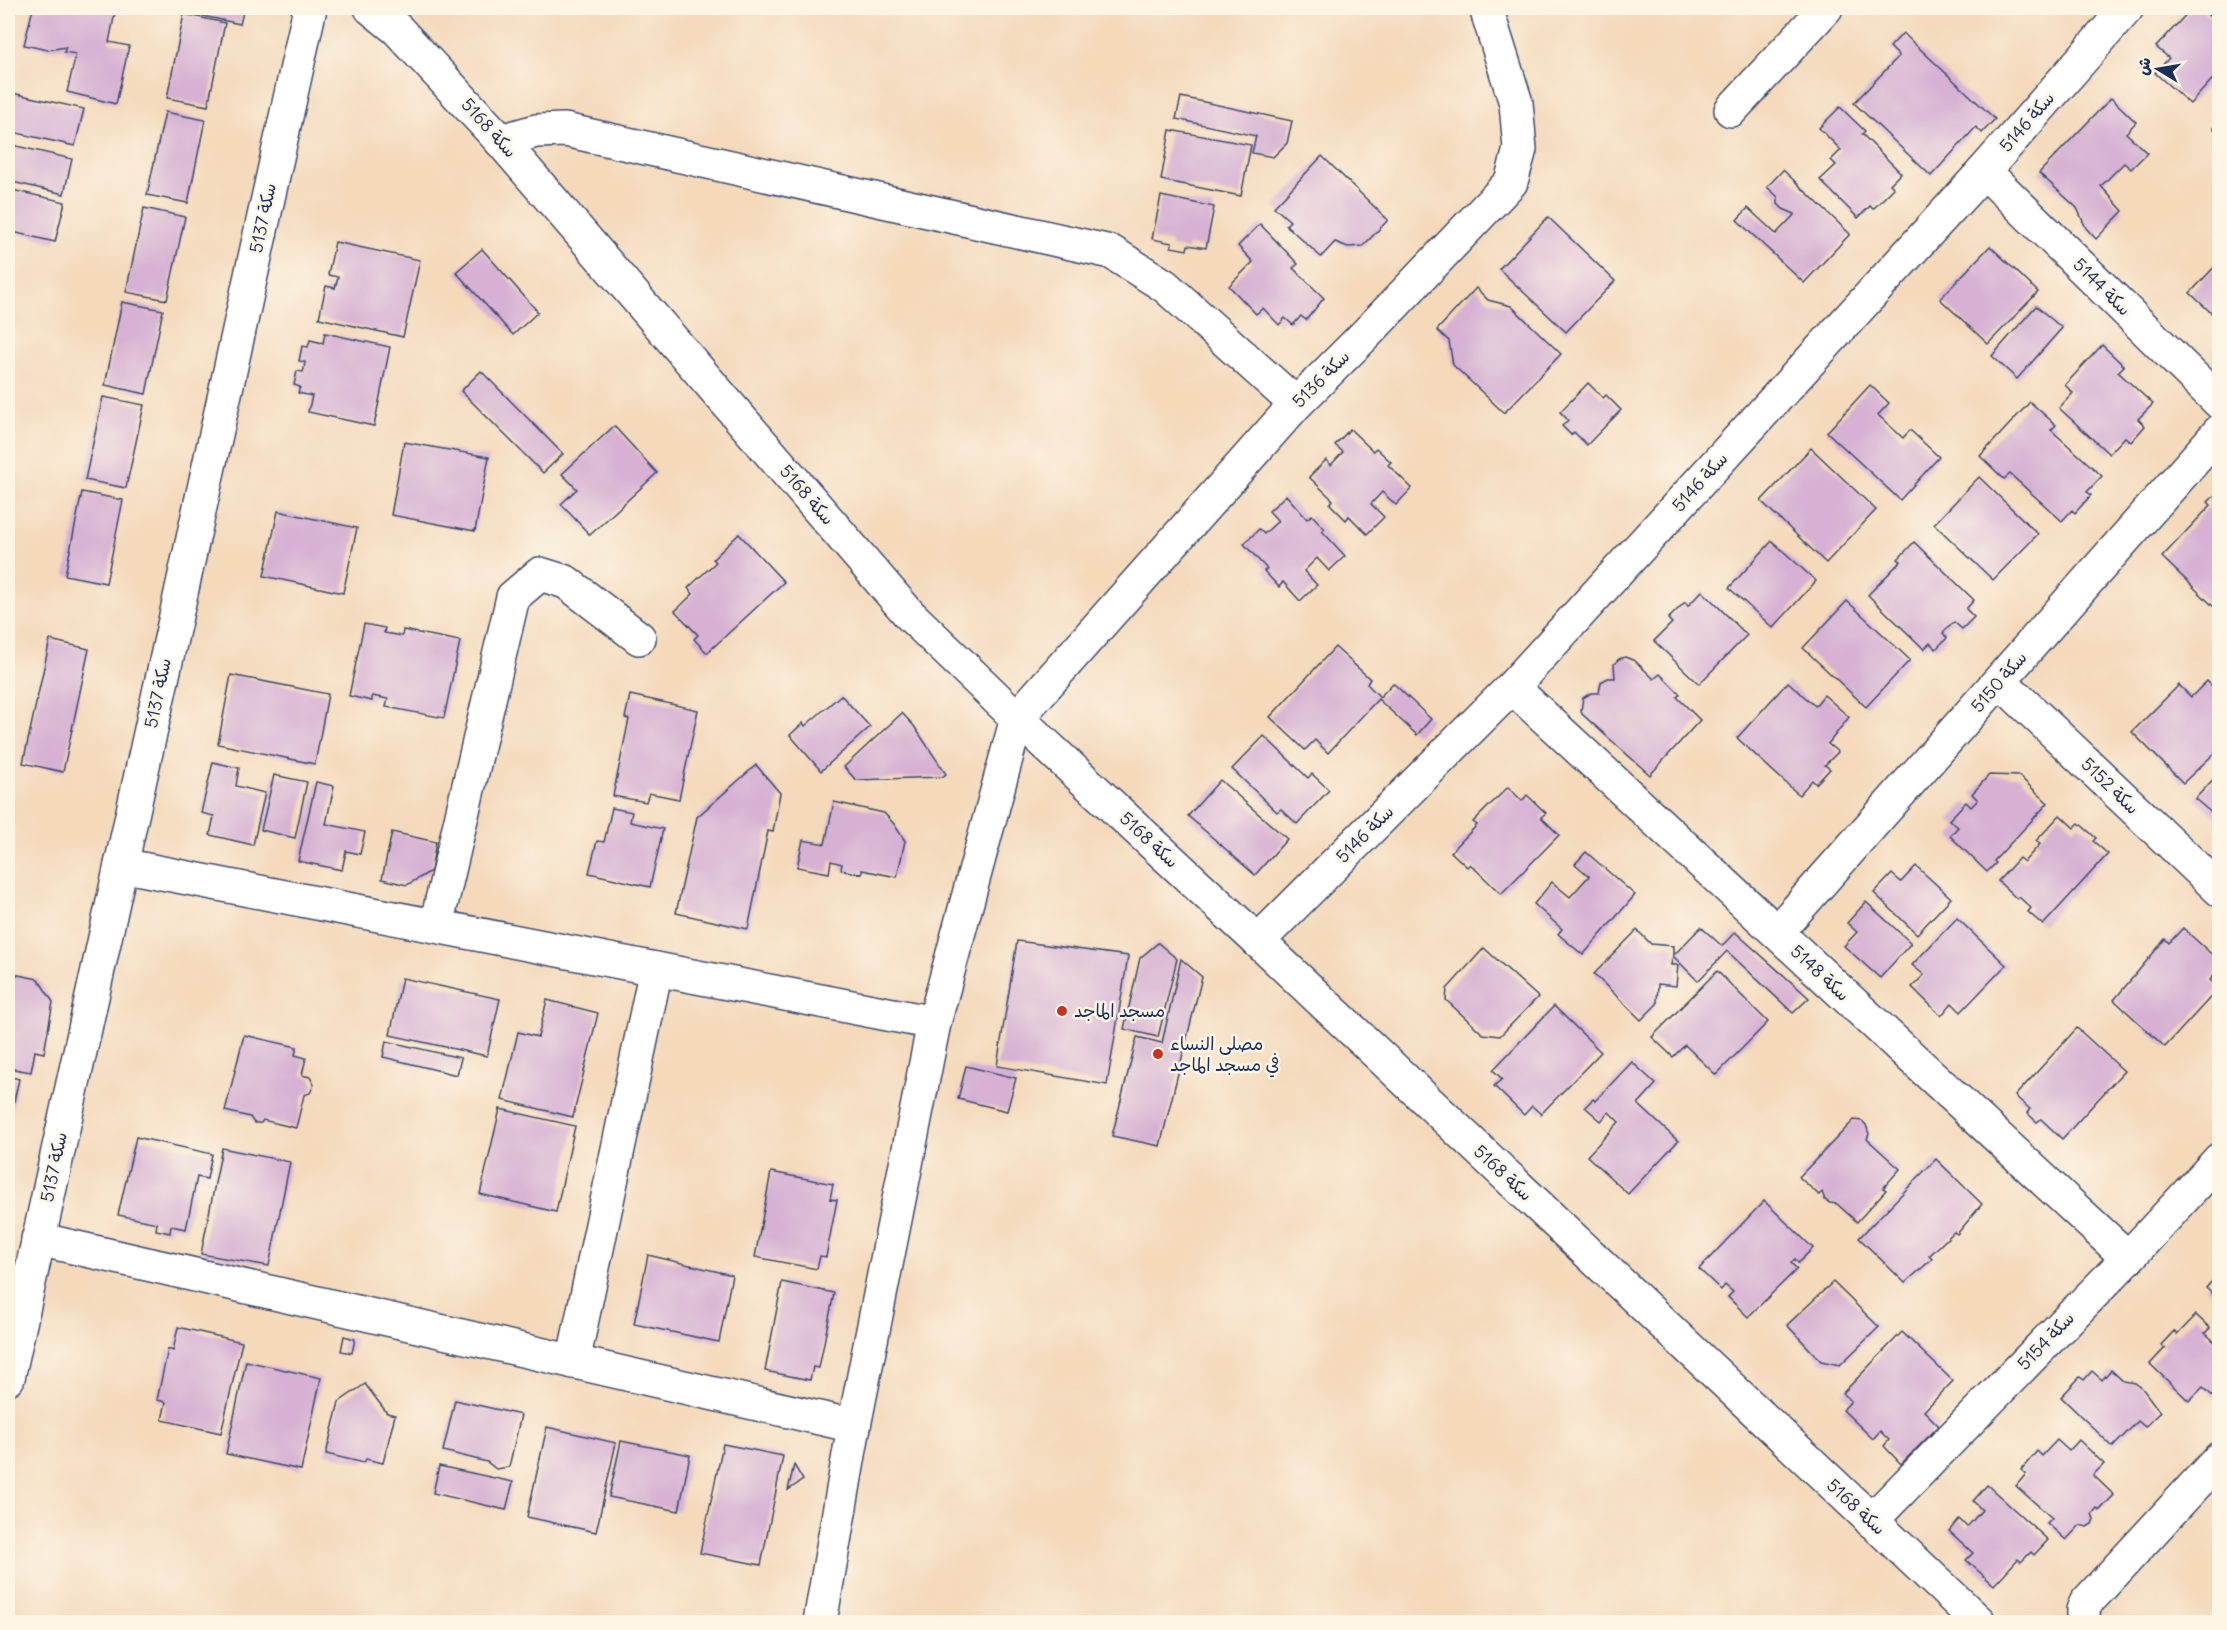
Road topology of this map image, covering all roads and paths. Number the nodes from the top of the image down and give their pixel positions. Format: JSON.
{"nodes":[{"id":1,"x":310,"y":8,"type":"edge"},
{"id":2,"x":371,"y":8,"type":"edge"},
{"id":3,"x":1486,"y":8,"type":"edge"},
{"id":4,"x":1826,"y":8,"type":"edge"},
{"id":5,"x":2127,"y":8,"type":"edge"},
{"id":6,"x":1731,"y":110,"type":"dead end"},
{"id":7,"x":501,"y":141,"type":"junction"},
{"id":8,"x":1984,"y":171,"type":"junction"},
{"id":9,"x":2220,"y":403,"type":"edge"},
{"id":10,"x":1296,"y":404,"type":"junction"},
{"id":11,"x":2220,"y":431,"type":"edge"},
{"id":12,"x":639,"y":638,"type":"dead end"},
{"id":13,"x":2000,"y":681,"type":"junction"},
{"id":14,"x":1512,"y":687,"type":"junction"},
{"id":15,"x":1017,"y":718,"type":"junction"},
{"id":16,"x":121,"y":865,"type":"junction"},
{"id":17,"x":2220,"y":890,"type":"edge"},
{"id":18,"x":436,"y":926,"type":"junction"},
{"id":19,"x":1777,"y":932,"type":"junction"},
{"id":20,"x":1258,"y":941,"type":"junction"},
{"id":21,"x":656,"y":969,"type":"junction"},
{"id":22,"x":934,"y":1023,"type":"junction"},
{"id":23,"x":2220,"y":1159,"type":"edge"},
{"id":24,"x":38,"y":1239,"type":"junction"},
{"id":25,"x":2128,"y":1258,"type":"junction"},
{"id":26,"x":573,"y":1362,"type":"junction"},
{"id":27,"x":8,"y":1378,"type":"edge"},
{"id":28,"x":854,"y":1426,"type":"junction"},
{"id":29,"x":2220,"y":1458,"type":"edge"},
{"id":30,"x":1871,"y":1521,"type":"junction"},
{"id":31,"x":819,"y":1623,"type":"edge"},
{"id":32,"x":1979,"y":1623,"type":"edge"},
{"id":33,"x":2083,"y":1623,"type":"edge"}],
"edges":[{"from":1,"to":16,"type":"street","name":"سكة 5137"},
{"from":2,"to":7,"type":"street","name":"سكة 5168"},
{"from":3,"to":10,"type":"street","name":"سكة 5136"},
{"from":4,"to":6,"type":"street"},
{"from":5,"to":8,"type":"street","name":"سكة 5146"},
{"from":7,"to":10,"type":"street"},
{"from":7,"to":15,"type":"street","name":"سكة 5168"},
{"from":8,"to":9,"type":"street","name":"سكة 5144"},
{"from":8,"to":14,"type":"street","name":"سكة 5146"},
{"from":10,"to":15,"type":"street","name":"سكة 5136"},
{"from":11,"to":13,"type":"street","name":"سكة 5150"},
{"from":12,"to":18,"type":"street"},
{"from":13,"to":17,"type":"street","name":"سكة 5152"},
{"from":13,"to":19,"type":"street","name":"سكة 5150"},
{"from":14,"to":19,"type":"street","name":"سكة 5148"},
{"from":14,"to":20,"type":"street","name":"سكة 5146"},
{"from":15,"to":20,"type":"street","name":"سكة 5168"},
{"from":15,"to":22,"type":"street"},
{"from":16,"to":18,"type":"street"},
{"from":16,"to":24,"type":"street","name":"سكة 5137"},
{"from":18,"to":21,"type":"street"},
{"from":19,"to":25,"type":"street","name":"سكة 5148"},
{"from":20,"to":30,"type":"street","name":"سكة 5168"},
{"from":21,"to":22,"type":"street"},
{"from":21,"to":26,"type":"street"},
{"from":22,"to":28,"type":"street"},
{"from":23,"to":25,"type":"street","name":"سكة 5154"},
{"from":24,"to":26,"type":"street"},
{"from":24,"to":27,"type":"street","name":"سكة 5137"},
{"from":25,"to":30,"type":"street","name":"سكة 5154"},
{"from":26,"to":28,"type":"street"},
{"from":28,"to":31,"type":"street"},
{"from":29,"to":33,"type":"street"},
{"from":30,"to":32,"type":"street","name":"سكة 5168"}]}
